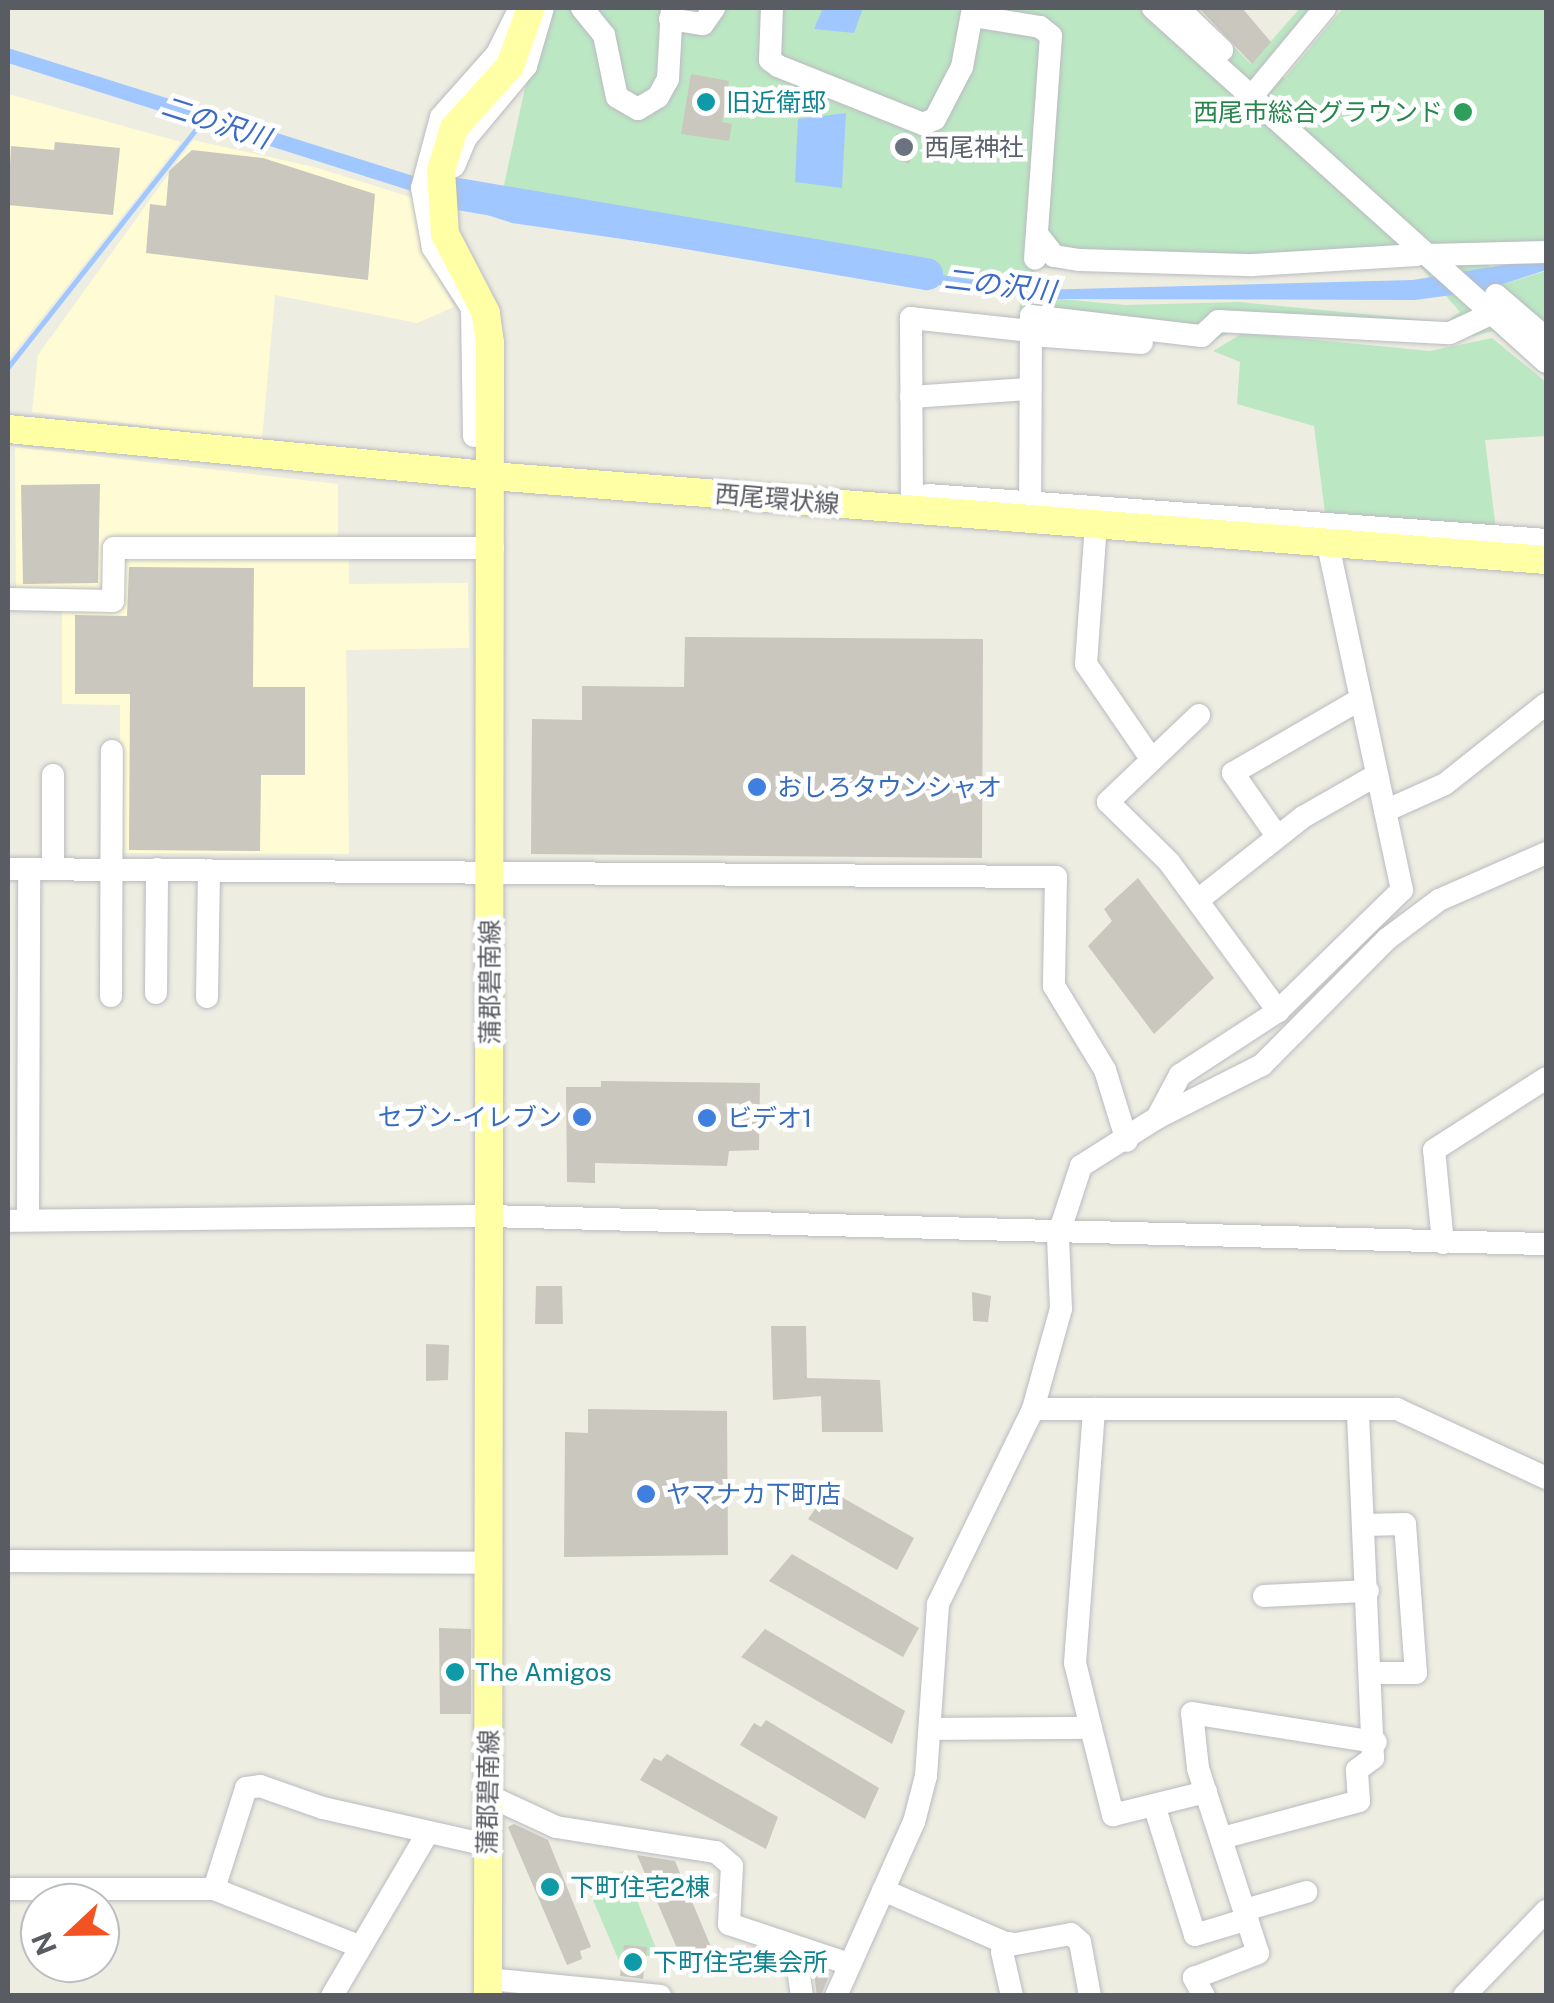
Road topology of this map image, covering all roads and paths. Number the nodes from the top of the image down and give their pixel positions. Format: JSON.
{"nodes":[{"id":1,"x":517,"y":8,"type":"edge"},
{"id":2,"x":531,"y":8,"type":"edge"},
{"id":3,"x":544,"y":8,"type":"edge"},
{"id":4,"x":582,"y":8,"type":"edge"},
{"id":5,"x":714,"y":8,"type":"edge"},
{"id":6,"x":772,"y":8,"type":"edge"},
{"id":7,"x":1141,"y":8,"type":"edge"},
{"id":8,"x":1152,"y":8,"type":"edge"},
{"id":9,"x":1178,"y":8,"type":"edge"},
{"id":10,"x":1312,"y":8,"type":"edge"},
{"id":11,"x":1325,"y":8,"type":"edge"},
{"id":12,"x":973,"y":12,"type":"edge"},
{"id":13,"x":671,"y":14,"type":"edge"},
{"id":14,"x":1042,"y":17,"type":"edge"},
{"id":15,"x":1255,"y":86,"type":"junction"},
{"id":16,"x":452,"y":170,"type":"dead end"},
{"id":17,"x":1396,"y":236,"type":"dead end"},
{"id":18,"x":1546,"y":252,"type":"edge"},
{"id":19,"x":1429,"y":253,"type":"junction"},
{"id":20,"x":1546,"y":314,"type":"edge"},
{"id":21,"x":1501,"y":315,"type":"junction"},
{"id":22,"x":1031,"y":327,"type":"junction"},
{"id":23,"x":1546,"y":338,"type":"edge"},
{"id":24,"x":1209,"y":348,"type":"dead end"},
{"id":25,"x":1546,"y":362,"type":"edge"},
{"id":26,"x":1546,"y":370,"type":"edge"},
{"id":27,"x":1028,"y":389,"type":"junction"},
{"id":28,"x":911,"y":397,"type":"junction"},
{"id":29,"x":8,"y":429,"type":"edge"},
{"id":30,"x":474,"y":436,"type":"dead end"},
{"id":31,"x":492,"y":476,"type":"junction"},
{"id":32,"x":920,"y":503,"type":"junction"},
{"id":33,"x":1029,"y":511,"type":"junction"},
{"id":34,"x":1096,"y":524,"type":"junction"},
{"id":35,"x":1546,"y":540,"type":"edge"},
{"id":36,"x":1328,"y":546,"type":"junction"},
{"id":37,"x":493,"y":548,"type":"junction"},
{"id":38,"x":1546,"y":560,"type":"edge"},
{"id":39,"x":8,"y":598,"type":"edge"},
{"id":40,"x":1359,"y":700,"type":"junction"},
{"id":41,"x":1546,"y":704,"type":"edge"},
{"id":42,"x":1199,"y":715,"type":"dead end"},
{"id":43,"x":112,"y":751,"type":"dead end"},
{"id":44,"x":1152,"y":760,"type":"junction"},
{"id":45,"x":53,"y":776,"type":"dead end"},
{"id":46,"x":1375,"y":776,"type":"junction"},
{"id":47,"x":1385,"y":811,"type":"junction"},
{"id":48,"x":1277,"y":836,"type":"junction"},
{"id":49,"x":1546,"y":853,"type":"edge"},
{"id":50,"x":18,"y":869,"type":"edge"},
{"id":51,"x":53,"y":869,"type":"junction"},
{"id":52,"x":112,"y":869,"type":"junction"},
{"id":53,"x":157,"y":869,"type":"junction"},
{"id":54,"x":209,"y":870,"type":"junction"},
{"id":55,"x":490,"y":871,"type":"junction"},
{"id":56,"x":1198,"y":900,"type":"junction"},
{"id":57,"x":156,"y":994,"type":"dead end"},
{"id":58,"x":111,"y":996,"type":"dead end"},
{"id":59,"x":207,"y":997,"type":"dead end"},
{"id":60,"x":1278,"y":1011,"type":"junction"},
{"id":61,"x":1546,"y":1078,"type":"edge"},
{"id":62,"x":1157,"y":1118,"type":"junction"},
{"id":63,"x":1128,"y":1141,"type":"junction"},
{"id":64,"x":488,"y":1216,"type":"junction"},
{"id":65,"x":18,"y":1220,"type":"edge"},
{"id":66,"x":1058,"y":1236,"type":"junction"},
{"id":67,"x":1442,"y":1243,"type":"junction"},
{"id":68,"x":1546,"y":1244,"type":"edge"},
{"id":69,"x":1034,"y":1408,"type":"junction"},
{"id":70,"x":1094,"y":1409,"type":"junction"},
{"id":71,"x":1358,"y":1409,"type":"junction"},
{"id":72,"x":1546,"y":1478,"type":"edge"},
{"id":73,"x":1364,"y":1525,"type":"junction"},
{"id":74,"x":8,"y":1561,"type":"edge"},
{"id":75,"x":487,"y":1563,"type":"junction"},
{"id":76,"x":1368,"y":1592,"type":"junction"},
{"id":77,"x":1264,"y":1596,"type":"dead end"},
{"id":78,"x":1372,"y":1673,"type":"junction"},
{"id":79,"x":1091,"y":1728,"type":"junction"},
{"id":80,"x":930,"y":1729,"type":"junction"},
{"id":81,"x":1376,"y":1742,"type":"junction"},
{"id":82,"x":1206,"y":1792,"type":"junction"},
{"id":83,"x":489,"y":1796,"type":"junction"},
{"id":84,"x":1154,"y":1805,"type":"junction"},
{"id":85,"x":426,"y":1834,"type":"junction"},
{"id":86,"x":1222,"y":1838,"type":"junction"},
{"id":87,"x":486,"y":1845,"type":"junction"},
{"id":88,"x":8,"y":1889,"type":"edge"},
{"id":89,"x":214,"y":1889,"type":"junction"},
{"id":90,"x":883,"y":1890,"type":"junction"},
{"id":91,"x":1306,"y":1892,"type":"dead end"},
{"id":92,"x":1546,"y":1911,"type":"edge"},
{"id":93,"x":1246,"y":1915,"type":"junction"},
{"id":94,"x":1008,"y":1943,"type":"junction"},
{"id":95,"x":360,"y":1946,"type":"junction"},
{"id":96,"x":795,"y":1948,"type":"junction"},
{"id":97,"x":846,"y":1963,"type":"junction"},
{"id":98,"x":488,"y":1988,"type":"edge"},
{"id":99,"x":332,"y":1996,"type":"edge"},
{"id":100,"x":660,"y":1996,"type":"edge"},
{"id":101,"x":802,"y":1996,"type":"edge"},
{"id":102,"x":836,"y":1996,"type":"edge"},
{"id":103,"x":1012,"y":1996,"type":"edge"},
{"id":104,"x":1090,"y":1996,"type":"edge"},
{"id":105,"x":1204,"y":1996,"type":"edge"},
{"id":106,"x":1464,"y":1996,"type":"edge"}],
"edges":[{"from":1,"to":30,"type":"street"},
{"from":2,"to":31,"type":"main road","name":"蒲郡碧南線"},
{"from":3,"to":16,"type":"street"},
{"from":4,"to":13,"type":"street"},
{"from":5,"to":13,"type":"street"},
{"from":6,"to":12,"type":"street"},
{"from":7,"to":17,"type":"street"},
{"from":8,"to":15,"type":"street"},
{"from":9,"to":15,"type":"street"},
{"from":10,"to":15,"type":"street"},
{"from":11,"to":15,"type":"street"},
{"from":12,"to":14,"type":"street"},
{"from":14,"to":19,"type":"street"},
{"from":15,"to":19,"type":"street"},
{"from":18,"to":19,"type":"street"},
{"from":19,"to":21,"type":"street"},
{"from":20,"to":21,"type":"street"},
{"from":21,"to":22,"type":"street"},
{"from":21,"to":23,"type":"street"},
{"from":21,"to":25,"type":"street"},
{"from":21,"to":26,"type":"street"},
{"from":22,"to":24,"type":"street"},
{"from":22,"to":27,"type":"street"},
{"from":22,"to":28,"type":"street"},
{"from":27,"to":28,"type":"street"},
{"from":27,"to":33,"type":"street"},
{"from":28,"to":32,"type":"street"},
{"from":29,"to":31,"type":"main road","name":"西尾環状線"},
{"from":31,"to":32,"type":"main road","name":"西尾環状線"},
{"from":31,"to":37,"type":"main road","name":"蒲郡碧南線"},
{"from":32,"to":33,"type":"main road","name":"西尾環状線"},
{"from":33,"to":34,"type":"main road","name":"西尾環状線"},
{"from":33,"to":35,"type":"street"},
{"from":34,"to":36,"type":"main road","name":"西尾環状線"},
{"from":34,"to":44,"type":"street"},
{"from":36,"to":38,"type":"main road","name":"西尾環状線"},
{"from":36,"to":40,"type":"street"},
{"from":37,"to":39,"type":"street"},
{"from":37,"to":55,"type":"main road","name":"蒲郡碧南線"},
{"from":40,"to":46,"type":"street"},
{"from":40,"to":48,"type":"street"},
{"from":41,"to":47,"type":"street"},
{"from":42,"to":44,"type":"street"},
{"from":43,"to":52,"type":"street"},
{"from":44,"to":56,"type":"street"},
{"from":45,"to":51,"type":"street"},
{"from":46,"to":47,"type":"street"},
{"from":46,"to":48,"type":"street"},
{"from":47,"to":60,"type":"street"},
{"from":48,"to":56,"type":"street"},
{"from":49,"to":62,"type":"street"},
{"from":50,"to":51,"type":"street"},
{"from":50,"to":65,"type":"street"},
{"from":51,"to":52,"type":"street"},
{"from":52,"to":53,"type":"street"},
{"from":52,"to":58,"type":"street"},
{"from":53,"to":54,"type":"street"},
{"from":53,"to":57,"type":"street"},
{"from":54,"to":55,"type":"street"},
{"from":54,"to":59,"type":"street"},
{"from":55,"to":63,"type":"street"},
{"from":55,"to":64,"type":"main road","name":"蒲郡碧南線"},
{"from":56,"to":60,"type":"street"},
{"from":60,"to":62,"type":"street"},
{"from":61,"to":67,"type":"street"},
{"from":62,"to":63,"type":"street"},
{"from":63,"to":66,"type":"street"},
{"from":64,"to":65,"type":"street"},
{"from":64,"to":66,"type":"street"},
{"from":64,"to":75,"type":"main road","name":"蒲郡碧南線"},
{"from":66,"to":67,"type":"street"},
{"from":66,"to":69,"type":"street"},
{"from":67,"to":68,"type":"street"},
{"from":69,"to":70,"type":"street"},
{"from":69,"to":80,"type":"street"},
{"from":70,"to":71,"type":"street"},
{"from":70,"to":79,"type":"street"},
{"from":71,"to":72,"type":"street"},
{"from":71,"to":73,"type":"street"},
{"from":73,"to":76,"type":"street"},
{"from":73,"to":78,"type":"street"},
{"from":74,"to":75,"type":"street"},
{"from":75,"to":83,"type":"main road","name":"蒲郡碧南線"},
{"from":76,"to":77,"type":"street"},
{"from":76,"to":78,"type":"street"},
{"from":78,"to":81,"type":"street"},
{"from":79,"to":80,"type":"street"},
{"from":79,"to":84,"type":"street"},
{"from":80,"to":90,"type":"street"},
{"from":81,"to":82,"type":"street"},
{"from":81,"to":86,"type":"street"},
{"from":82,"to":84,"type":"street"},
{"from":82,"to":86,"type":"street"},
{"from":83,"to":87,"type":"main road","name":"蒲郡碧南線"},
{"from":83,"to":96,"type":"street"},
{"from":84,"to":93,"type":"street"},
{"from":85,"to":87,"type":"street"},
{"from":85,"to":89,"type":"street"},
{"from":85,"to":95,"type":"street"},
{"from":86,"to":93,"type":"street"},
{"from":87,"to":98,"type":"main road","name":"蒲郡碧南線"},
{"from":88,"to":89,"type":"street"},
{"from":89,"to":95,"type":"street"},
{"from":90,"to":94,"type":"street"},
{"from":90,"to":97,"type":"street"},
{"from":91,"to":93,"type":"street"},
{"from":92,"to":106,"type":"street"},
{"from":93,"to":105,"type":"street"},
{"from":94,"to":103,"type":"street"},
{"from":94,"to":104,"type":"street"},
{"from":95,"to":99,"type":"street"},
{"from":96,"to":97,"type":"street"},
{"from":96,"to":101,"type":"street"},
{"from":97,"to":102,"type":"street"},
{"from":98,"to":100,"type":"street"}]}
